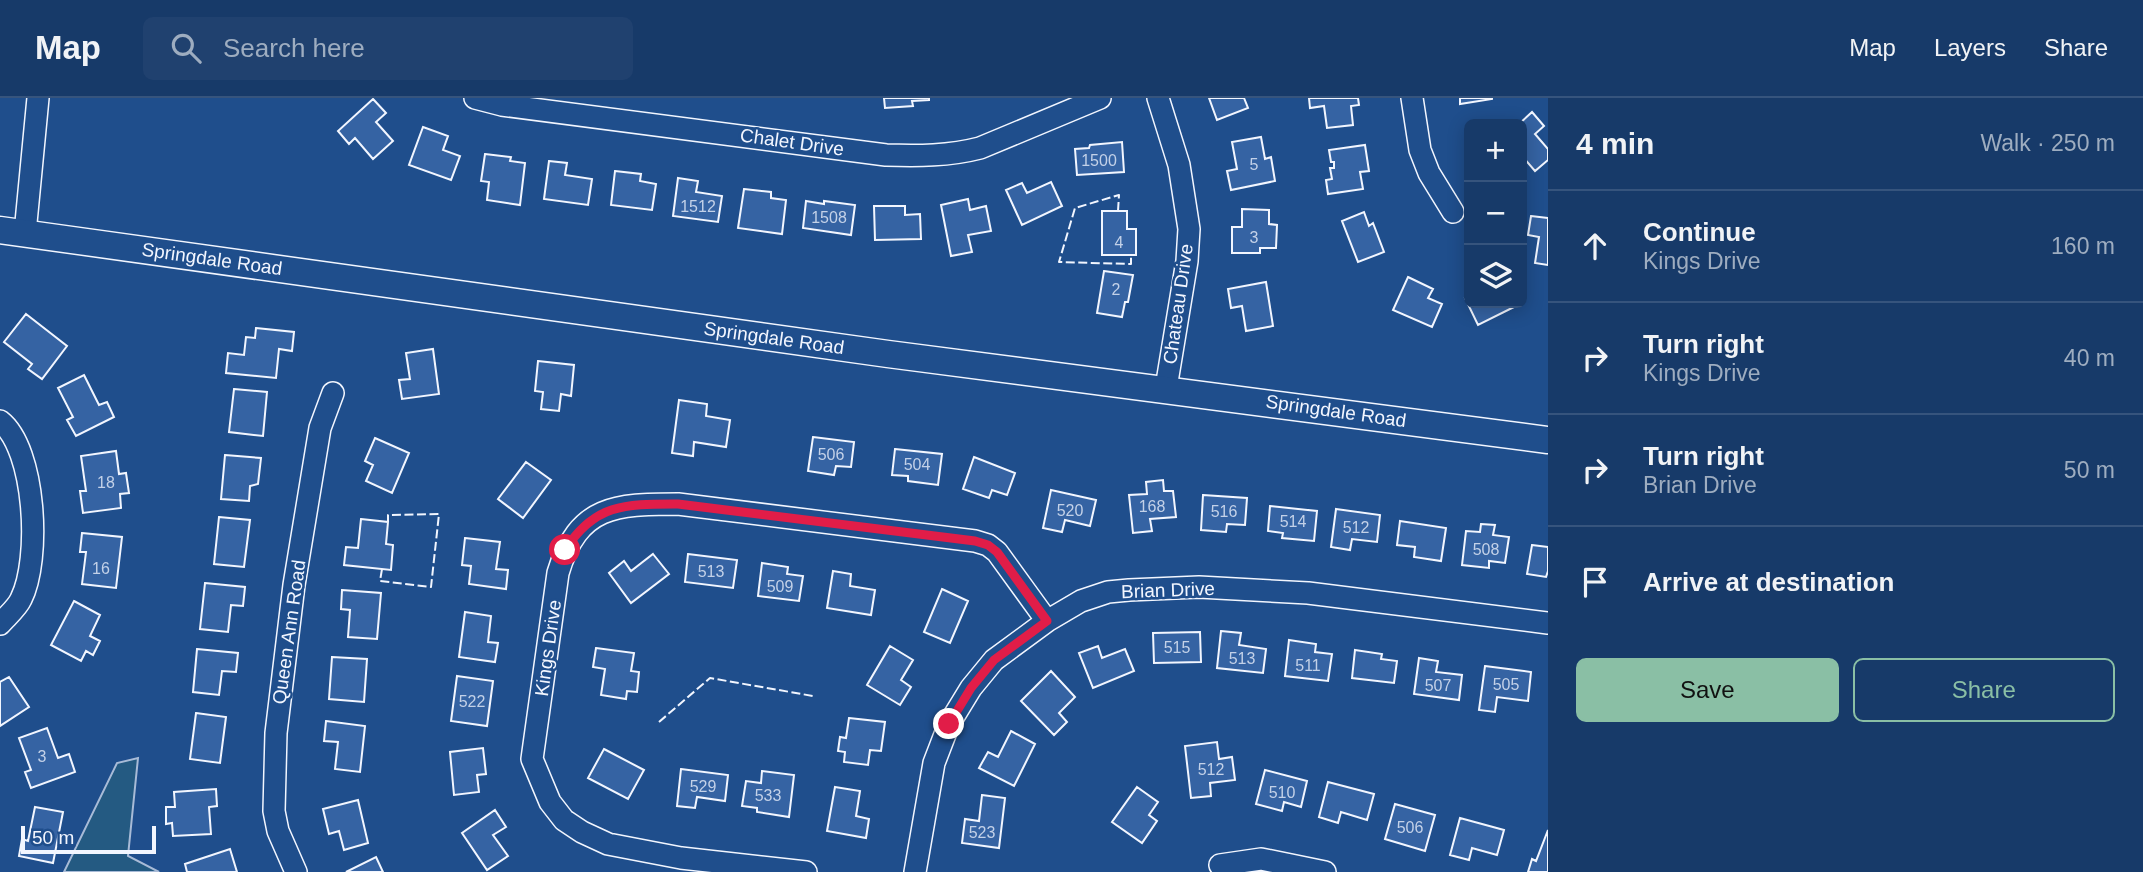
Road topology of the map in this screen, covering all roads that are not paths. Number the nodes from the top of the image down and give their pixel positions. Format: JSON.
{"nodes":[{"id":1,"x":38,"y":98,"type":"edge"},
{"id":2,"x":475,"y":98,"type":"edge"},
{"id":3,"x":1100,"y":98,"type":"edge"},
{"id":4,"x":1158,"y":98,"type":"edge"},
{"id":5,"x":1412,"y":98,"type":"edge"},
{"id":6,"x":1453,"y":212,"type":"dead end"},
{"id":7,"x":13,"y":232,"type":"edge"},
{"id":8,"x":1166,"y":388,"type":"junction"},
{"id":9,"x":333,"y":393,"type":"dead end"},
{"id":10,"x":0,"y":421,"type":"edge"},
{"id":11,"x":1548,"y":440,"type":"edge"},
{"id":12,"x":1047,"y":621,"type":"junction"},
{"id":13,"x":1548,"y":623,"type":"edge"},
{"id":14,"x":0,"y":624,"type":"edge"},
{"id":15,"x":1220,"y":865,"type":"dead end"},
{"id":16,"x":296,"y":872,"type":"edge"},
{"id":17,"x":806,"y":872,"type":"edge"},
{"id":18,"x":915,"y":872,"type":"edge"},
{"id":19,"x":1325,"y":872,"type":"edge"}],
"edges":[{"from":1,"to":7,"type":"street"},
{"from":2,"to":3,"type":"street","name":"Chalet Drive"},
{"from":4,"to":8,"type":"street","name":"Chateau Drive"},
{"from":5,"to":6,"type":"street"},
{"from":7,"to":8,"type":"main road","name":"Springdale Road"},
{"from":8,"to":11,"type":"main road","name":"Springdale Road"},
{"from":9,"to":16,"type":"street","name":"Queen Ann Road"},
{"from":10,"to":14,"type":"street"},
{"from":12,"to":13,"type":"street","name":"Brian Drive"},
{"from":12,"to":17,"type":"street","name":"Kings Drive"},
{"from":12,"to":18,"type":"street","name":"Brian Drive"},
{"from":15,"to":19,"type":"street"}]}
